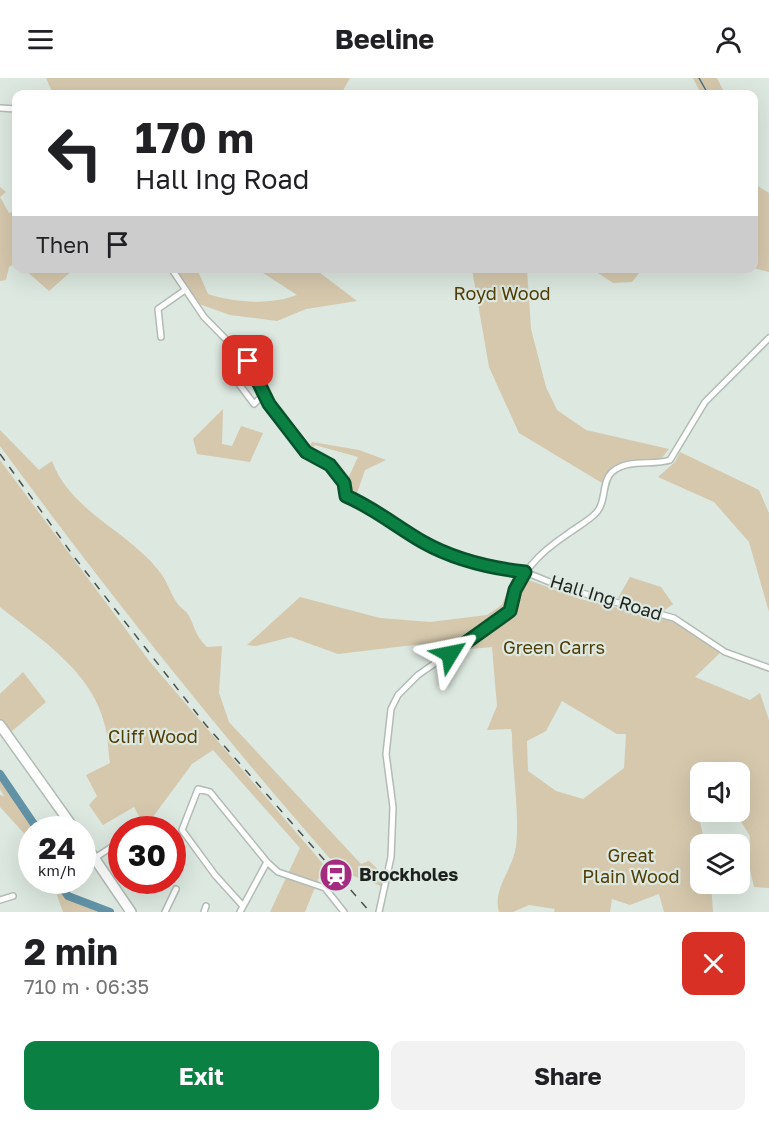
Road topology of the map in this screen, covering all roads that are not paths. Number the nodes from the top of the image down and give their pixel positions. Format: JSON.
{"nodes":[{"id":1,"x":174,"y":273,"type":"edge"},
{"id":2,"x":184,"y":290,"type":"junction"},
{"id":3,"x":161,"y":337,"type":"dead end"},
{"id":4,"x":769,"y":338,"type":"edge"},
{"id":5,"x":239,"y":384,"type":"dead end"},
{"id":6,"x":264,"y":394,"type":"junction"},
{"id":7,"x":525,"y":572,"type":"junction"},
{"id":8,"x":769,"y":668,"type":"edge"},
{"id":9,"x":0,"y":724,"type":"edge"},
{"id":10,"x":65,"y":816,"type":"edge"},
{"id":11,"x":96,"y":860,"type":"edge"},
{"id":12,"x":267,"y":862,"type":"junction"},
{"id":13,"x":174,"y":894,"type":"edge"},
{"id":14,"x":13,"y":896,"type":"dead end"},
{"id":15,"x":0,"y":900,"type":"edge"},
{"id":16,"x":242,"y":909,"type":"edge"},
{"id":17,"x":131,"y":912,"type":"edge"},
{"id":18,"x":165,"y":912,"type":"edge"},
{"id":19,"x":344,"y":912,"type":"edge"},
{"id":20,"x":379,"y":912,"type":"edge"}],
"edges":[{"from":1,"to":2,"type":"street","name":"Hall Ing Road"},
{"from":2,"to":3,"type":"street"},
{"from":2,"to":6,"type":"street","name":"Hall Ing Road"},
{"from":4,"to":7,"type":"street"},
{"from":5,"to":6,"type":"street"},
{"from":6,"to":7,"type":"street","name":"Hall Ing Road"},
{"from":7,"to":8,"type":"street","name":"Hall Ing Road"},
{"from":7,"to":20,"type":"street"},
{"from":9,"to":10,"type":"main road"},
{"from":11,"to":17,"type":"main road"},
{"from":12,"to":16,"type":"street"},
{"from":12,"to":16,"type":"street"},
{"from":12,"to":19,"type":"street"},
{"from":13,"to":18,"type":"street"},
{"from":14,"to":15,"type":"street"}]}
